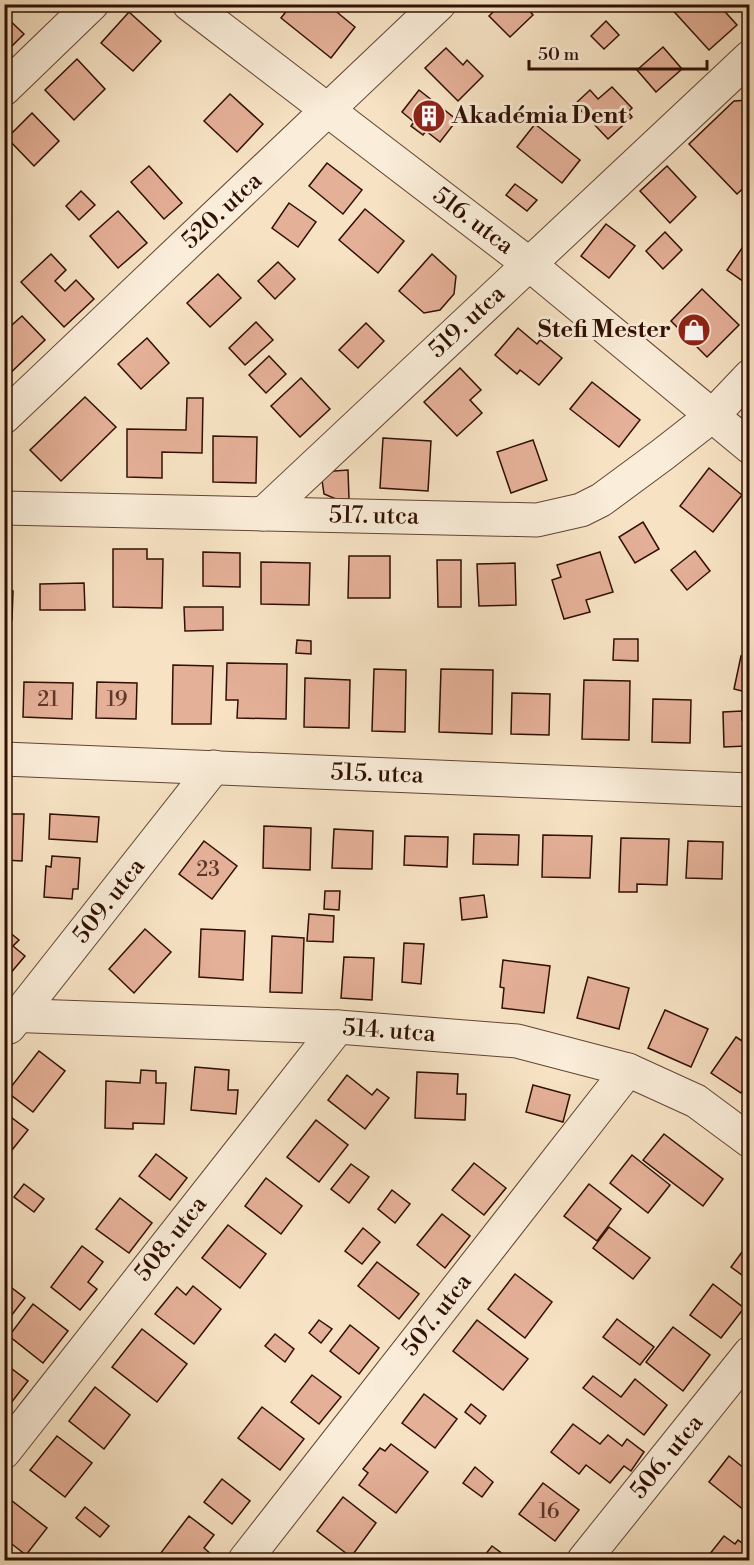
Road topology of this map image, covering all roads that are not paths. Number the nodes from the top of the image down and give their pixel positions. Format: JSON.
{"nodes":[{"id":1,"x":92,"y":4,"type":"edge"},
{"id":2,"x":189,"y":4,"type":"edge"},
{"id":3,"x":439,"y":4,"type":"edge"},
{"id":4,"x":750,"y":57,"type":"edge"},
{"id":5,"x":4,"y":89,"type":"edge"},
{"id":6,"x":327,"y":111,"type":"junction"},
{"id":7,"x":529,"y":264,"type":"junction"},
{"id":8,"x":750,"y":376,"type":"edge"},
{"id":9,"x":712,"y":416,"type":"junction"},
{"id":10,"x":4,"y":417,"type":"edge"},
{"id":11,"x":750,"y":447,"type":"edge"},
{"id":12,"x":4,"y":508,"type":"edge"},
{"id":13,"x":263,"y":514,"type":"junction"},
{"id":14,"x":4,"y":759,"type":"edge"},
{"id":15,"x":214,"y":767,"type":"junction"},
{"id":16,"x":750,"y":789,"type":"edge"},
{"id":17,"x":9,"y":1021,"type":"edge"},
{"id":18,"x":338,"y":1027,"type":"junction"},
{"id":19,"x":628,"y":1070,"type":"junction"},
{"id":20,"x":750,"y":1141,"type":"edge"},
{"id":21,"x":750,"y":1353,"type":"edge"},
{"id":22,"x":4,"y":1452,"type":"edge"},
{"id":23,"x":245,"y":1560,"type":"edge"},
{"id":24,"x":584,"y":1560,"type":"edge"}],
"edges":[{"from":1,"to":5,"type":"street"},
{"from":2,"to":6,"type":"street","name":"516. utca"},
{"from":3,"to":6,"type":"street","name":"520. utca"},
{"from":4,"to":7,"type":"street","name":"519. utca"},
{"from":6,"to":7,"type":"street","name":"516. utca"},
{"from":6,"to":10,"type":"street","name":"520. utca"},
{"from":7,"to":9,"type":"street","name":"516. utca"},
{"from":7,"to":13,"type":"street","name":"519. utca"},
{"from":8,"to":9,"type":"street","name":"517. utca"},
{"from":9,"to":11,"type":"street","name":"516. utca"},
{"from":9,"to":13,"type":"street","name":"517. utca"},
{"from":12,"to":13,"type":"street","name":"517. utca"},
{"from":14,"to":15,"type":"street","name":"515. utca"},
{"from":15,"to":16,"type":"street","name":"515. utca"},
{"from":15,"to":17,"type":"street","name":"509. utca"},
{"from":17,"to":18,"type":"street","name":"514. utca"},
{"from":18,"to":19,"type":"street","name":"514. utca"},
{"from":18,"to":22,"type":"street","name":"508. utca"},
{"from":19,"to":20,"type":"street","name":"514. utca"},
{"from":19,"to":23,"type":"street","name":"507. utca"},
{"from":21,"to":24,"type":"street","name":"506. utca"}]}
